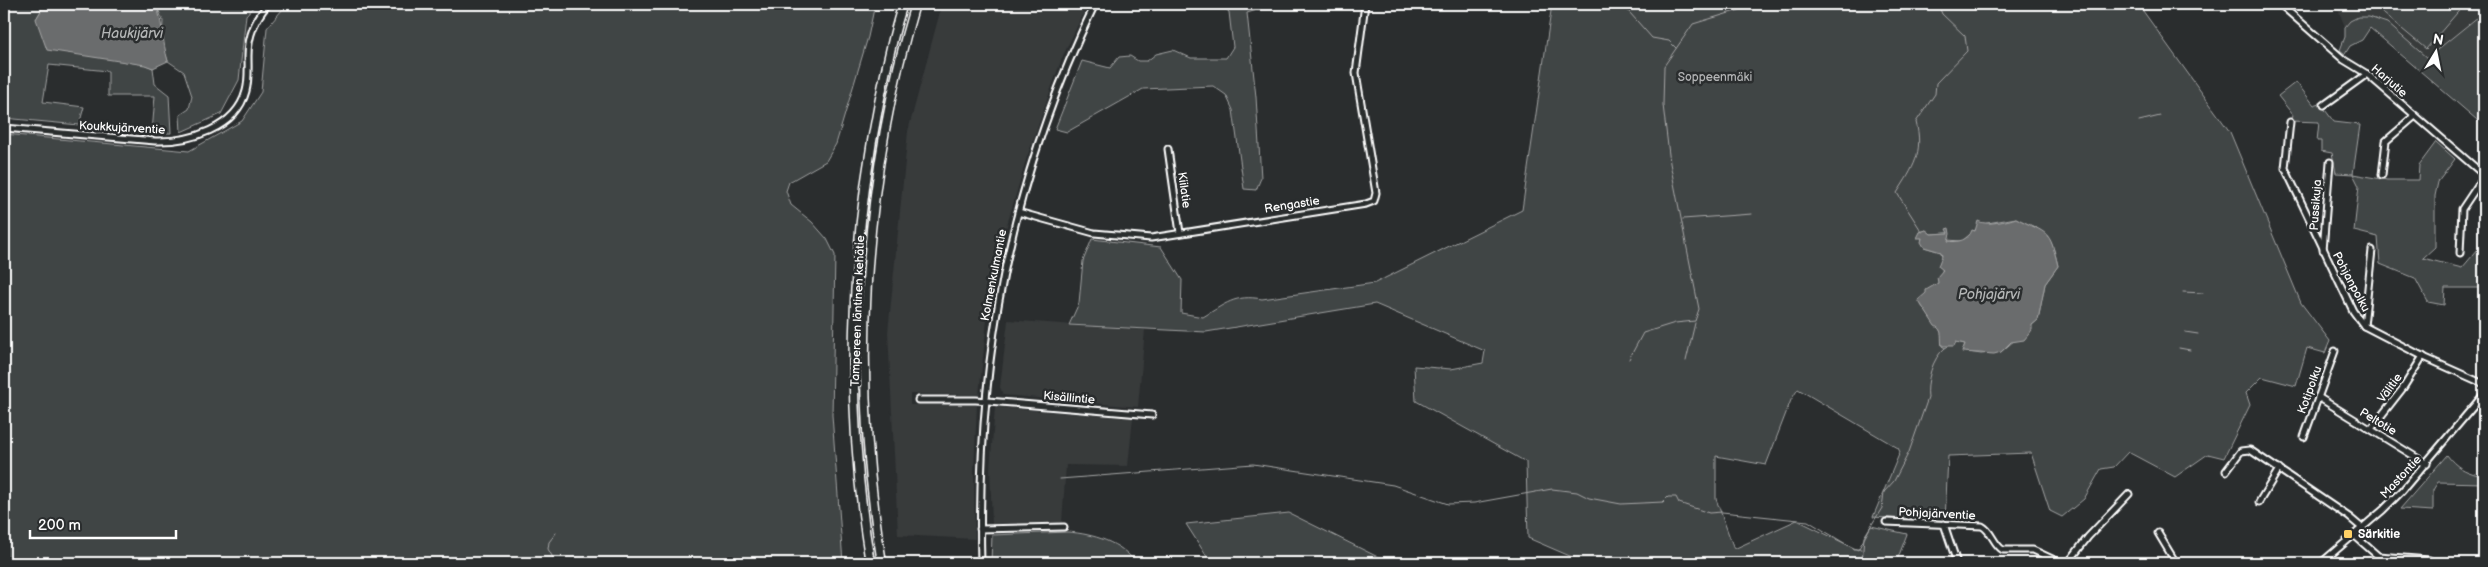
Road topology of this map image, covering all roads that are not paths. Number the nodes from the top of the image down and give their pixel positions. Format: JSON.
{"nodes":[{"id":1,"x":268,"y":4,"type":"edge"},
{"id":2,"x":914,"y":4,"type":"edge"},
{"id":3,"x":1095,"y":4,"type":"edge"},
{"id":4,"x":1365,"y":4,"type":"edge"},
{"id":5,"x":2280,"y":4,"type":"edge"},
{"id":6,"x":902,"y":5,"type":"edge"},
{"id":7,"x":2367,"y":74,"type":"junction"},
{"id":8,"x":2324,"y":105,"type":"dead end"},
{"id":9,"x":2415,"y":116,"type":"junction"},
{"id":10,"x":2290,"y":122,"type":"dead end"},
{"id":11,"x":4,"y":128,"type":"edge"},
{"id":12,"x":1168,"y":150,"type":"dead end"},
{"id":13,"x":2330,"y":162,"type":"dead end"},
{"id":14,"x":2382,"y":175,"type":"dead end"},
{"id":15,"x":2484,"y":176,"type":"edge"},
{"id":16,"x":1018,"y":212,"type":"junction"},
{"id":17,"x":1180,"y":233,"type":"junction"},
{"id":18,"x":2323,"y":250,"type":"junction"},
{"id":19,"x":2372,"y":250,"type":"dead end"},
{"id":20,"x":2460,"y":253,"type":"dead end"},
{"id":21,"x":2364,"y":326,"type":"junction"},
{"id":22,"x":2335,"y":351,"type":"dead end"},
{"id":23,"x":2423,"y":356,"type":"junction"},
{"id":24,"x":2484,"y":384,"type":"edge"},
{"id":25,"x":2484,"y":394,"type":"edge"},
{"id":26,"x":2318,"y":397,"type":"junction"},
{"id":27,"x":918,"y":400,"type":"dead end"},
{"id":28,"x":985,"y":401,"type":"junction"},
{"id":29,"x":1152,"y":415,"type":"dead end"},
{"id":30,"x":2371,"y":429,"type":"junction"},
{"id":31,"x":2304,"y":436,"type":"dead end"},
{"id":32,"x":2427,"y":464,"type":"junction"},
{"id":33,"x":2279,"y":469,"type":"junction"},
{"id":34,"x":2226,"y":471,"type":"dead end"},
{"id":35,"x":2129,"y":494,"type":"dead end"},
{"id":36,"x":2259,"y":502,"type":"dead end"},
{"id":37,"x":1886,"y":522,"type":"dead end"},
{"id":38,"x":1944,"y":524,"type":"junction"},
{"id":39,"x":1064,"y":527,"type":"dead end"},
{"id":40,"x":2362,"y":528,"type":"junction"},
{"id":41,"x":980,"y":529,"type":"junction"},
{"id":42,"x":2158,"y":533,"type":"dead end"},
{"id":43,"x":2354,"y":535,"type":"junction"},
{"id":44,"x":870,"y":563,"type":"edge"},
{"id":45,"x":882,"y":563,"type":"edge"},
{"id":46,"x":981,"y":563,"type":"edge"},
{"id":47,"x":1957,"y":563,"type":"edge"},
{"id":48,"x":2061,"y":563,"type":"edge"},
{"id":49,"x":2068,"y":563,"type":"edge"},
{"id":50,"x":2176,"y":563,"type":"edge"},
{"id":51,"x":2321,"y":563,"type":"edge"},
{"id":52,"x":2435,"y":563,"type":"edge"}],
"edges":[{"from":1,"to":11,"type":"street","name":"Koukkujärventie"},
{"from":2,"to":45,"type":"highway","name":"Tampereen läntinen kehätie"},
{"from":3,"to":16,"type":"street","name":"Kolmenkulmantie"},
{"from":4,"to":17,"type":"street","name":"Rengastie"},
{"from":5,"to":7,"type":"street","name":"Harjutie"},
{"from":6,"to":44,"type":"highway","name":"Tampereen läntinen kehätie"},
{"from":7,"to":8,"type":"street"},
{"from":7,"to":9,"type":"street","name":"Harjutie"},
{"from":9,"to":14,"type":"street"},
{"from":9,"to":15,"type":"street","name":"Harjutie"},
{"from":10,"to":18,"type":"street","name":"Pohjanpolku"},
{"from":12,"to":17,"type":"street","name":"Kiilatie"},
{"from":13,"to":18,"type":"street","name":"Pussikuja"},
{"from":15,"to":20,"type":"street"},
{"from":16,"to":17,"type":"street","name":"Rengastie"},
{"from":16,"to":28,"type":"street","name":"Kolmenkulmantie"},
{"from":18,"to":21,"type":"street","name":"Pohjanpolku"},
{"from":19,"to":21,"type":"street"},
{"from":21,"to":23,"type":"street","name":"Pohjanpolku"},
{"from":22,"to":26,"type":"street","name":"Kotipolku"},
{"from":23,"to":24,"type":"street","name":"Pohjanpolku"},
{"from":23,"to":30,"type":"street","name":"Välitie"},
{"from":25,"to":32,"type":"street","name":"Mastontie"},
{"from":26,"to":30,"type":"street","name":"Peltotie"},
{"from":26,"to":31,"type":"street","name":"Kotipolku"},
{"from":27,"to":28,"type":"street","name":"Kisällintie"},
{"from":28,"to":29,"type":"street","name":"Kisällintie"},
{"from":28,"to":41,"type":"street","name":"Kolmenkulmantie"},
{"from":30,"to":32,"type":"street","name":"Peltotie"},
{"from":32,"to":40,"type":"street","name":"Mastontie"},
{"from":33,"to":34,"type":"street"},
{"from":33,"to":36,"type":"street"},
{"from":33,"to":40,"type":"street"},
{"from":35,"to":49,"type":"street"},
{"from":37,"to":38,"type":"street","name":"Pohjajärventie"},
{"from":38,"to":47,"type":"street"},
{"from":38,"to":48,"type":"street","name":"Pohjajärventie"},
{"from":39,"to":41,"type":"street"},
{"from":40,"to":43,"type":"street","name":"Mastontie"},
{"from":41,"to":46,"type":"street","name":"Kolmenkulmantie"},
{"from":42,"to":50,"type":"street"},
{"from":43,"to":51,"type":"street","name":"Mastontie"},
{"from":43,"to":52,"type":"street"}]}
